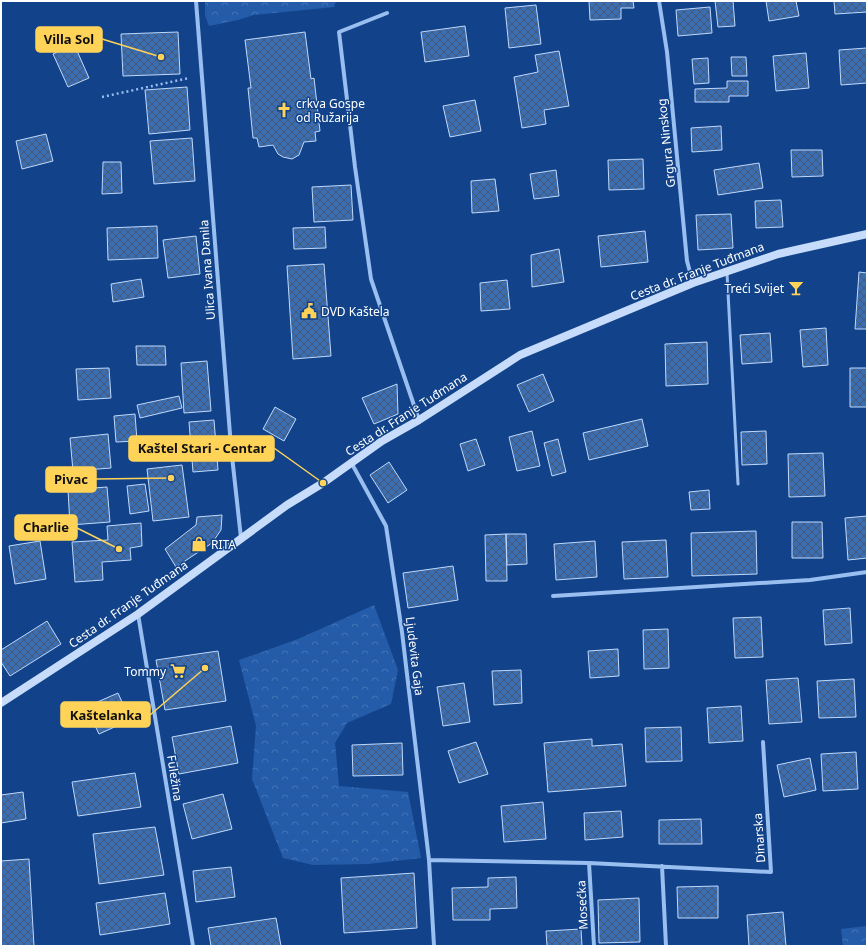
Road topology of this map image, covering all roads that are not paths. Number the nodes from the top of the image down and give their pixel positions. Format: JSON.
{"nodes":[{"id":1,"x":196,"y":1,"type":"edge"},
{"id":2,"x":659,"y":1,"type":"edge"},
{"id":3,"x":387,"y":13,"type":"dead end"},
{"id":4,"x":867,"y":234,"type":"edge"},
{"id":5,"x":727,"y":272,"type":"junction"},
{"id":6,"x":693,"y":283,"type":"junction"},
{"id":7,"x":419,"y":420,"type":"junction"},
{"id":8,"x":352,"y":464,"type":"junction"},
{"id":9,"x":738,"y":484,"type":"dead end"},
{"id":10,"x":241,"y":538,"type":"junction"},
{"id":11,"x":867,"y":572,"type":"edge"},
{"id":12,"x":553,"y":596,"type":"dead end"},
{"id":13,"x":138,"y":614,"type":"junction"},
{"id":14,"x":1,"y":703,"type":"edge"},
{"id":15,"x":763,"y":742,"type":"dead end"},
{"id":16,"x":429,"y":860,"type":"junction"},
{"id":17,"x":589,"y":863,"type":"junction"},
{"id":18,"x":662,"y":866,"type":"junction"},
{"id":19,"x":193,"y":946,"type":"edge"},
{"id":20,"x":434,"y":946,"type":"edge"},
{"id":21,"x":594,"y":946,"type":"edge"},
{"id":22,"x":666,"y":946,"type":"edge"}],
"edges":[{"from":1,"to":10,"type":"street","name":"Ulica Ivana Danila"},
{"from":2,"to":6,"type":"street","name":"Grgura Ninskog"},
{"from":3,"to":7,"type":"street"},
{"from":4,"to":5,"type":"main road","name":"Cesta dr. Franje Tuđmana"},
{"from":5,"to":6,"type":"main road","name":"Cesta dr. Franje Tuđmana"},
{"from":5,"to":9,"type":"lane"},
{"from":6,"to":7,"type":"main road","name":"Cesta dr. Franje Tuđmana"},
{"from":7,"to":8,"type":"main road","name":"Cesta dr. Franje Tuđmana"},
{"from":8,"to":10,"type":"main road","name":"Cesta dr. Franje Tuđmana"},
{"from":8,"to":16,"type":"street","name":"Ljudevita Gaja"},
{"from":10,"to":13,"type":"main road","name":"Cesta dr. Franje Tuđmana"},
{"from":11,"to":12,"type":"street"},
{"from":13,"to":14,"type":"main road","name":"Cesta dr. Franje Tuđmana"},
{"from":13,"to":19,"type":"street","name":"Fuležina"},
{"from":15,"to":18,"type":"street","name":"Dinarska"},
{"from":16,"to":17,"type":"street","name":"Dinarska"},
{"from":16,"to":20,"type":"street","name":"Ljudevita Gaja"},
{"from":17,"to":18,"type":"street","name":"Dinarska"},
{"from":17,"to":21,"type":"street","name":"Mosećka"},
{"from":18,"to":22,"type":"street"}]}
